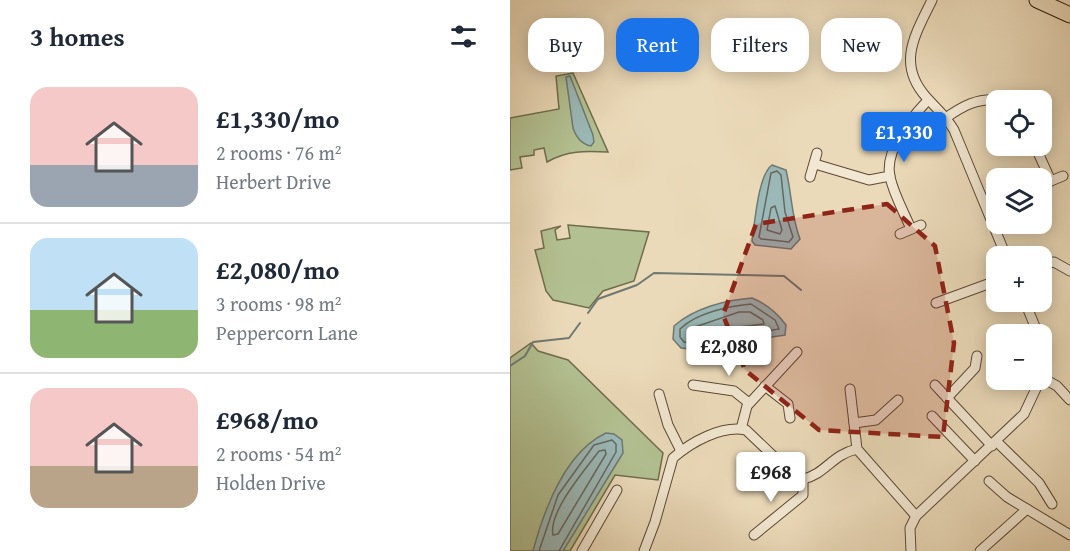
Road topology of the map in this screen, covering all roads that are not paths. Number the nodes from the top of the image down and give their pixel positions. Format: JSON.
{"nodes":[{"id":1,"x":932,"y":0,"type":"edge"},
{"id":2,"x":1037,"y":0,"type":"edge"},
{"id":3,"x":1070,"y":15,"type":"edge"},
{"id":4,"x":986,"y":99,"type":"edge"},
{"id":5,"x":928,"y":100,"type":"junction"},
{"id":6,"x":947,"y":117,"type":"junction"},
{"id":7,"x":817,"y":153,"type":"dead end"},
{"id":8,"x":814,"y":164,"type":"junction"},
{"id":9,"x":890,"y":176,"type":"junction"},
{"id":10,"x":1063,"y":176,"type":"dead end"},
{"id":11,"x":810,"y":177,"type":"dead end"},
{"id":12,"x":1052,"y":181,"type":"edge"},
{"id":13,"x":921,"y":225,"type":"dead end"},
{"id":14,"x":911,"y":229,"type":"junction"},
{"id":15,"x":900,"y":234,"type":"dead end"},
{"id":16,"x":1002,"y":246,"type":"edge"},
{"id":17,"x":1070,"y":258,"type":"edge"},
{"id":18,"x":1052,"y":262,"type":"edge"},
{"id":19,"x":1067,"y":268,"type":"edge"},
{"id":20,"x":986,"y":285,"type":"edge"},
{"id":21,"x":936,"y":303,"type":"dead end"},
{"id":22,"x":797,"y":352,"type":"dead end"},
{"id":23,"x":977,"y":356,"type":"dead end"},
{"id":24,"x":1052,"y":383,"type":"edge"},
{"id":25,"x":693,"y":385,"type":"dead end"},
{"id":26,"x":935,"y":385,"type":"dead end"},
{"id":27,"x":765,"y":386,"type":"junction"},
{"id":28,"x":850,"y":389,"type":"dead end"},
{"id":29,"x":1035,"y":390,"type":"edge"},
{"id":30,"x":659,"y":394,"type":"dead end"},
{"id":31,"x":947,"y":398,"type":"junction"},
{"id":32,"x":898,"y":400,"type":"dead end"},
{"id":33,"x":1070,"y":400,"type":"edge"},
{"id":34,"x":749,"y":403,"type":"junction"},
{"id":35,"x":932,"y":416,"type":"dead end"},
{"id":36,"x":790,"y":418,"type":"dead end"},
{"id":37,"x":854,"y":423,"type":"junction"},
{"id":38,"x":741,"y":429,"type":"junction"},
{"id":39,"x":994,"y":443,"type":"junction"},
{"id":40,"x":857,"y":450,"type":"junction"},
{"id":41,"x":681,"y":451,"type":"junction"},
{"id":42,"x":975,"y":461,"type":"junction"},
{"id":43,"x":803,"y":478,"type":"junction"},
{"id":44,"x":989,"y":481,"type":"dead end"},
{"id":45,"x":617,"y":490,"type":"dead end"},
{"id":46,"x":1052,"y":504,"type":"dead end"},
{"id":47,"x":1027,"y":509,"type":"junction"},
{"id":48,"x":916,"y":516,"type":"junction"},
{"id":49,"x":754,"y":535,"type":"dead end"},
{"id":50,"x":1070,"y":535,"type":"edge"},
{"id":51,"x":582,"y":551,"type":"edge"},
{"id":52,"x":644,"y":551,"type":"edge"},
{"id":53,"x":911,"y":551,"type":"edge"},
{"id":54,"x":980,"y":551,"type":"edge"}],
"edges":[{"from":1,"to":5,"type":"street"},
{"from":2,"to":3,"type":"main road"},
{"from":4,"to":6,"type":"street"},
{"from":5,"to":6,"type":"street"},
{"from":5,"to":9,"type":"street"},
{"from":6,"to":16,"type":"street"},
{"from":7,"to":8,"type":"street"},
{"from":8,"to":9,"type":"street"},
{"from":8,"to":11,"type":"street"},
{"from":9,"to":14,"type":"street"},
{"from":10,"to":12,"type":"street"},
{"from":13,"to":14,"type":"street"},
{"from":14,"to":15,"type":"street"},
{"from":17,"to":19,"type":"street"},
{"from":18,"to":19,"type":"street"},
{"from":20,"to":21,"type":"street"},
{"from":22,"to":27,"type":"street"},
{"from":23,"to":31,"type":"street"},
{"from":24,"to":33,"type":"street"},
{"from":25,"to":34,"type":"street"},
{"from":26,"to":31,"type":"street"},
{"from":27,"to":34,"type":"street"},
{"from":27,"to":36,"type":"street"},
{"from":28,"to":37,"type":"street"},
{"from":29,"to":39,"type":"street"},
{"from":30,"to":41,"type":"street"},
{"from":31,"to":39,"type":"street"},
{"from":32,"to":37,"type":"street"},
{"from":34,"to":38,"type":"street"},
{"from":35,"to":42,"type":"street"},
{"from":37,"to":40,"type":"street"},
{"from":38,"to":41,"type":"street"},
{"from":38,"to":43,"type":"street"},
{"from":39,"to":42,"type":"street"},
{"from":39,"to":46,"type":"street"},
{"from":40,"to":43,"type":"street"},
{"from":40,"to":48,"type":"street"},
{"from":41,"to":52,"type":"street"},
{"from":42,"to":48,"type":"street"},
{"from":43,"to":49,"type":"street"},
{"from":44,"to":47,"type":"street"},
{"from":45,"to":51,"type":"street"},
{"from":47,"to":50,"type":"street"},
{"from":47,"to":54,"type":"street"},
{"from":48,"to":53,"type":"street"}]}
